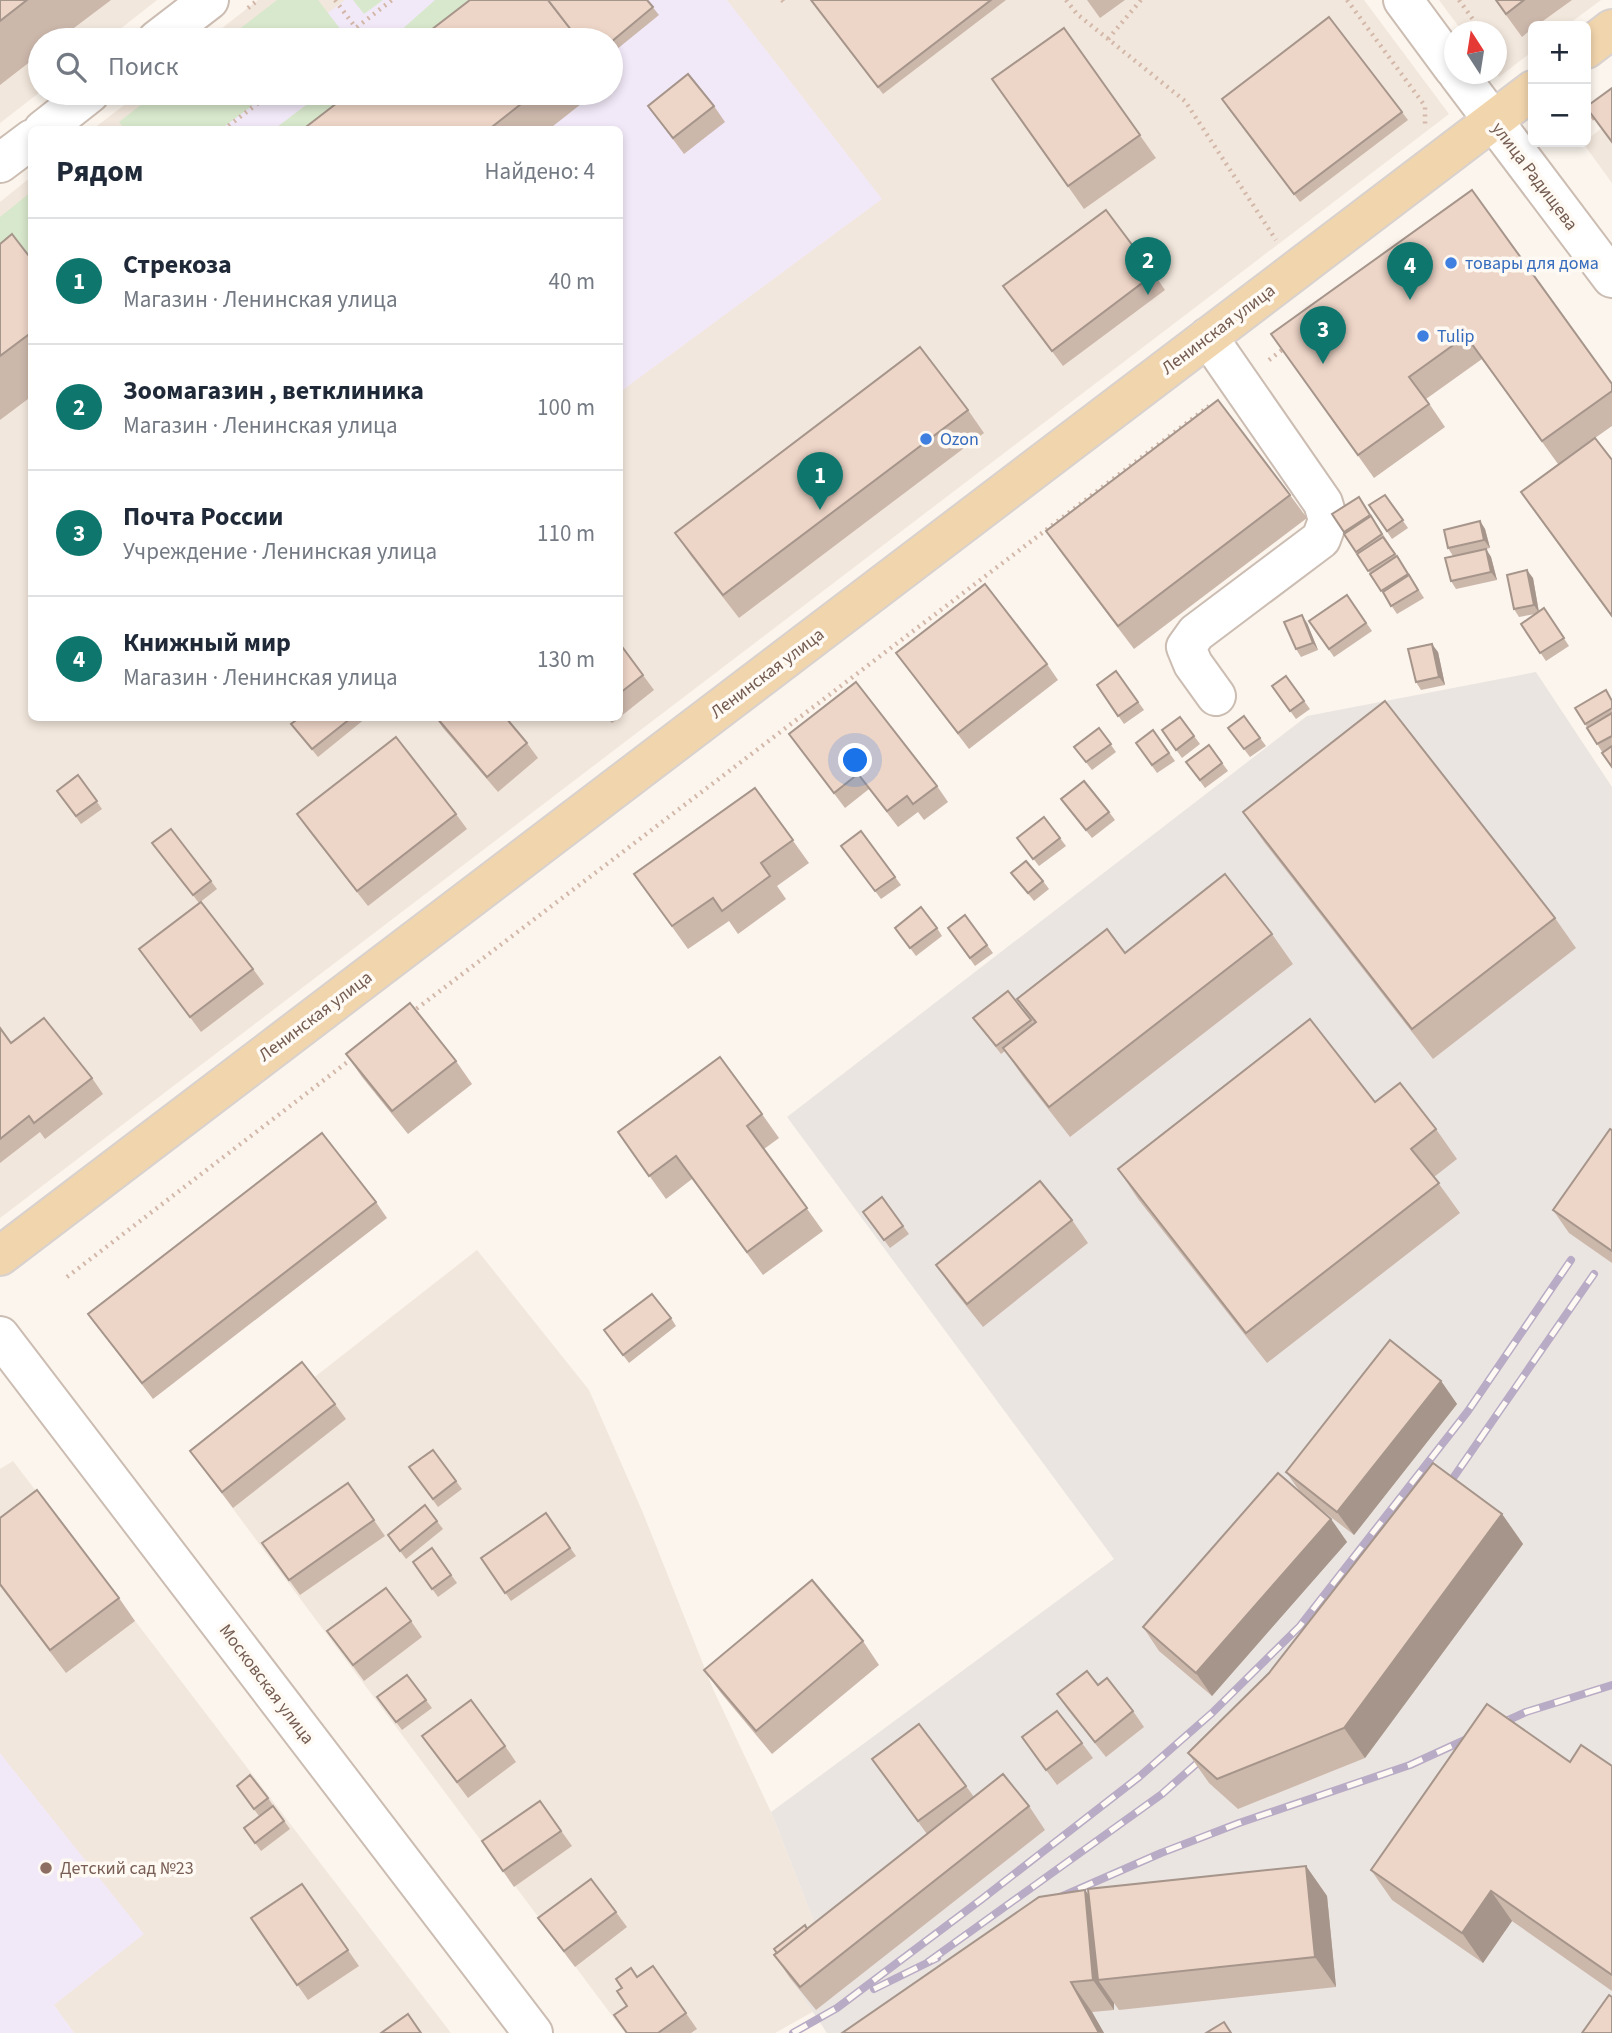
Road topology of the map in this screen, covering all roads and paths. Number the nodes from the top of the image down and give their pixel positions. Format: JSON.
{"nodes":[{"id":1,"x":209,"y":0,"type":"edge"},
{"id":2,"x":335,"y":0,"type":"edge"},
{"id":3,"x":393,"y":0,"type":"edge"},
{"id":4,"x":1066,"y":0,"type":"edge"},
{"id":5,"x":1141,"y":0,"type":"edge"},
{"id":6,"x":1347,"y":0,"type":"edge"},
{"id":7,"x":1403,"y":0,"type":"edge"},
{"id":8,"x":1459,"y":0,"type":"edge"},
{"id":9,"x":1474,"y":21,"type":"edge"},
{"id":10,"x":173,"y":28,"type":"edge"},
{"id":11,"x":356,"y":28,"type":"joint"},
{"id":12,"x":1612,"y":29,"type":"edge"},
{"id":13,"x":1108,"y":39,"type":"junction"},
{"id":14,"x":1591,"y":45,"type":"edge"},
{"id":15,"x":1444,"y":55,"type":"edge"},
{"id":16,"x":1507,"y":63,"type":"edge"},
{"id":17,"x":1521,"y":79,"type":"edge"},
{"id":18,"x":1466,"y":84,"type":"edge"},
{"id":19,"x":75,"y":105,"type":"edge"},
{"id":20,"x":255,"y":105,"type":"edge"},
{"id":21,"x":1603,"y":110,"type":"edge"},
{"id":22,"x":1591,"y":119,"type":"edge"},
{"id":23,"x":1493,"y":120,"type":"junction"},
{"id":24,"x":48,"y":126,"type":"edge"},
{"id":25,"x":228,"y":126,"type":"edge"},
{"id":26,"x":1425,"y":133,"type":"dead end"},
{"id":27,"x":28,"y":142,"type":"edge"},
{"id":28,"x":0,"y":163,"type":"edge"},
{"id":29,"x":1279,"y":244,"type":"dead end"},
{"id":30,"x":1612,"y":278,"type":"edge"},
{"id":31,"x":1208,"y":337,"type":"junction"},
{"id":32,"x":1294,"y":341,"type":"edge"},
{"id":33,"x":1240,"y":382,"type":"junction"},
{"id":34,"x":1216,"y":696,"type":"dead end"},
{"id":35,"x":401,"y":1021,"type":"edge"},
{"id":36,"x":359,"y":1053,"type":"edge"},
{"id":37,"x":0,"y":1256,"type":"edge"},
{"id":38,"x":67,"y":1277,"type":"dead end"},
{"id":39,"x":0,"y":1336,"type":"edge"},
{"id":40,"x":533,"y":2033,"type":"edge"}],
"edges":[{"from":1,"to":10,"type":"street"},
{"from":2,"to":11,"type":"path"},
{"from":3,"to":11,"type":"path"},
{"from":4,"to":13,"type":"path"},
{"from":5,"to":13,"type":"path"},
{"from":6,"to":26,"type":"path"},
{"from":7,"to":15,"type":"street"},
{"from":8,"to":9,"type":"path"},
{"from":12,"to":14,"type":"main road"},
{"from":13,"to":29,"type":"path"},
{"from":16,"to":17,"type":"path"},
{"from":17,"to":23,"type":"main road","name":"Ленинская улица"},
{"from":18,"to":23,"type":"street","name":"улица Радищева"},
{"from":19,"to":24,"type":"street"},
{"from":20,"to":25,"type":"path"},
{"from":21,"to":22,"type":"path"},
{"from":23,"to":30,"type":"street","name":"улица Радищева"},
{"from":23,"to":31,"type":"main road","name":"Ленинская улица"},
{"from":27,"to":28,"type":"street"},
{"from":31,"to":33,"type":"street"},
{"from":31,"to":37,"type":"main road","name":"Ленинская улица"},
{"from":32,"to":33,"type":"path"},
{"from":33,"to":34,"type":"street"},
{"from":33,"to":35,"type":"path"},
{"from":36,"to":38,"type":"path"},
{"from":39,"to":40,"type":"street","name":"Московская улица"}]}
